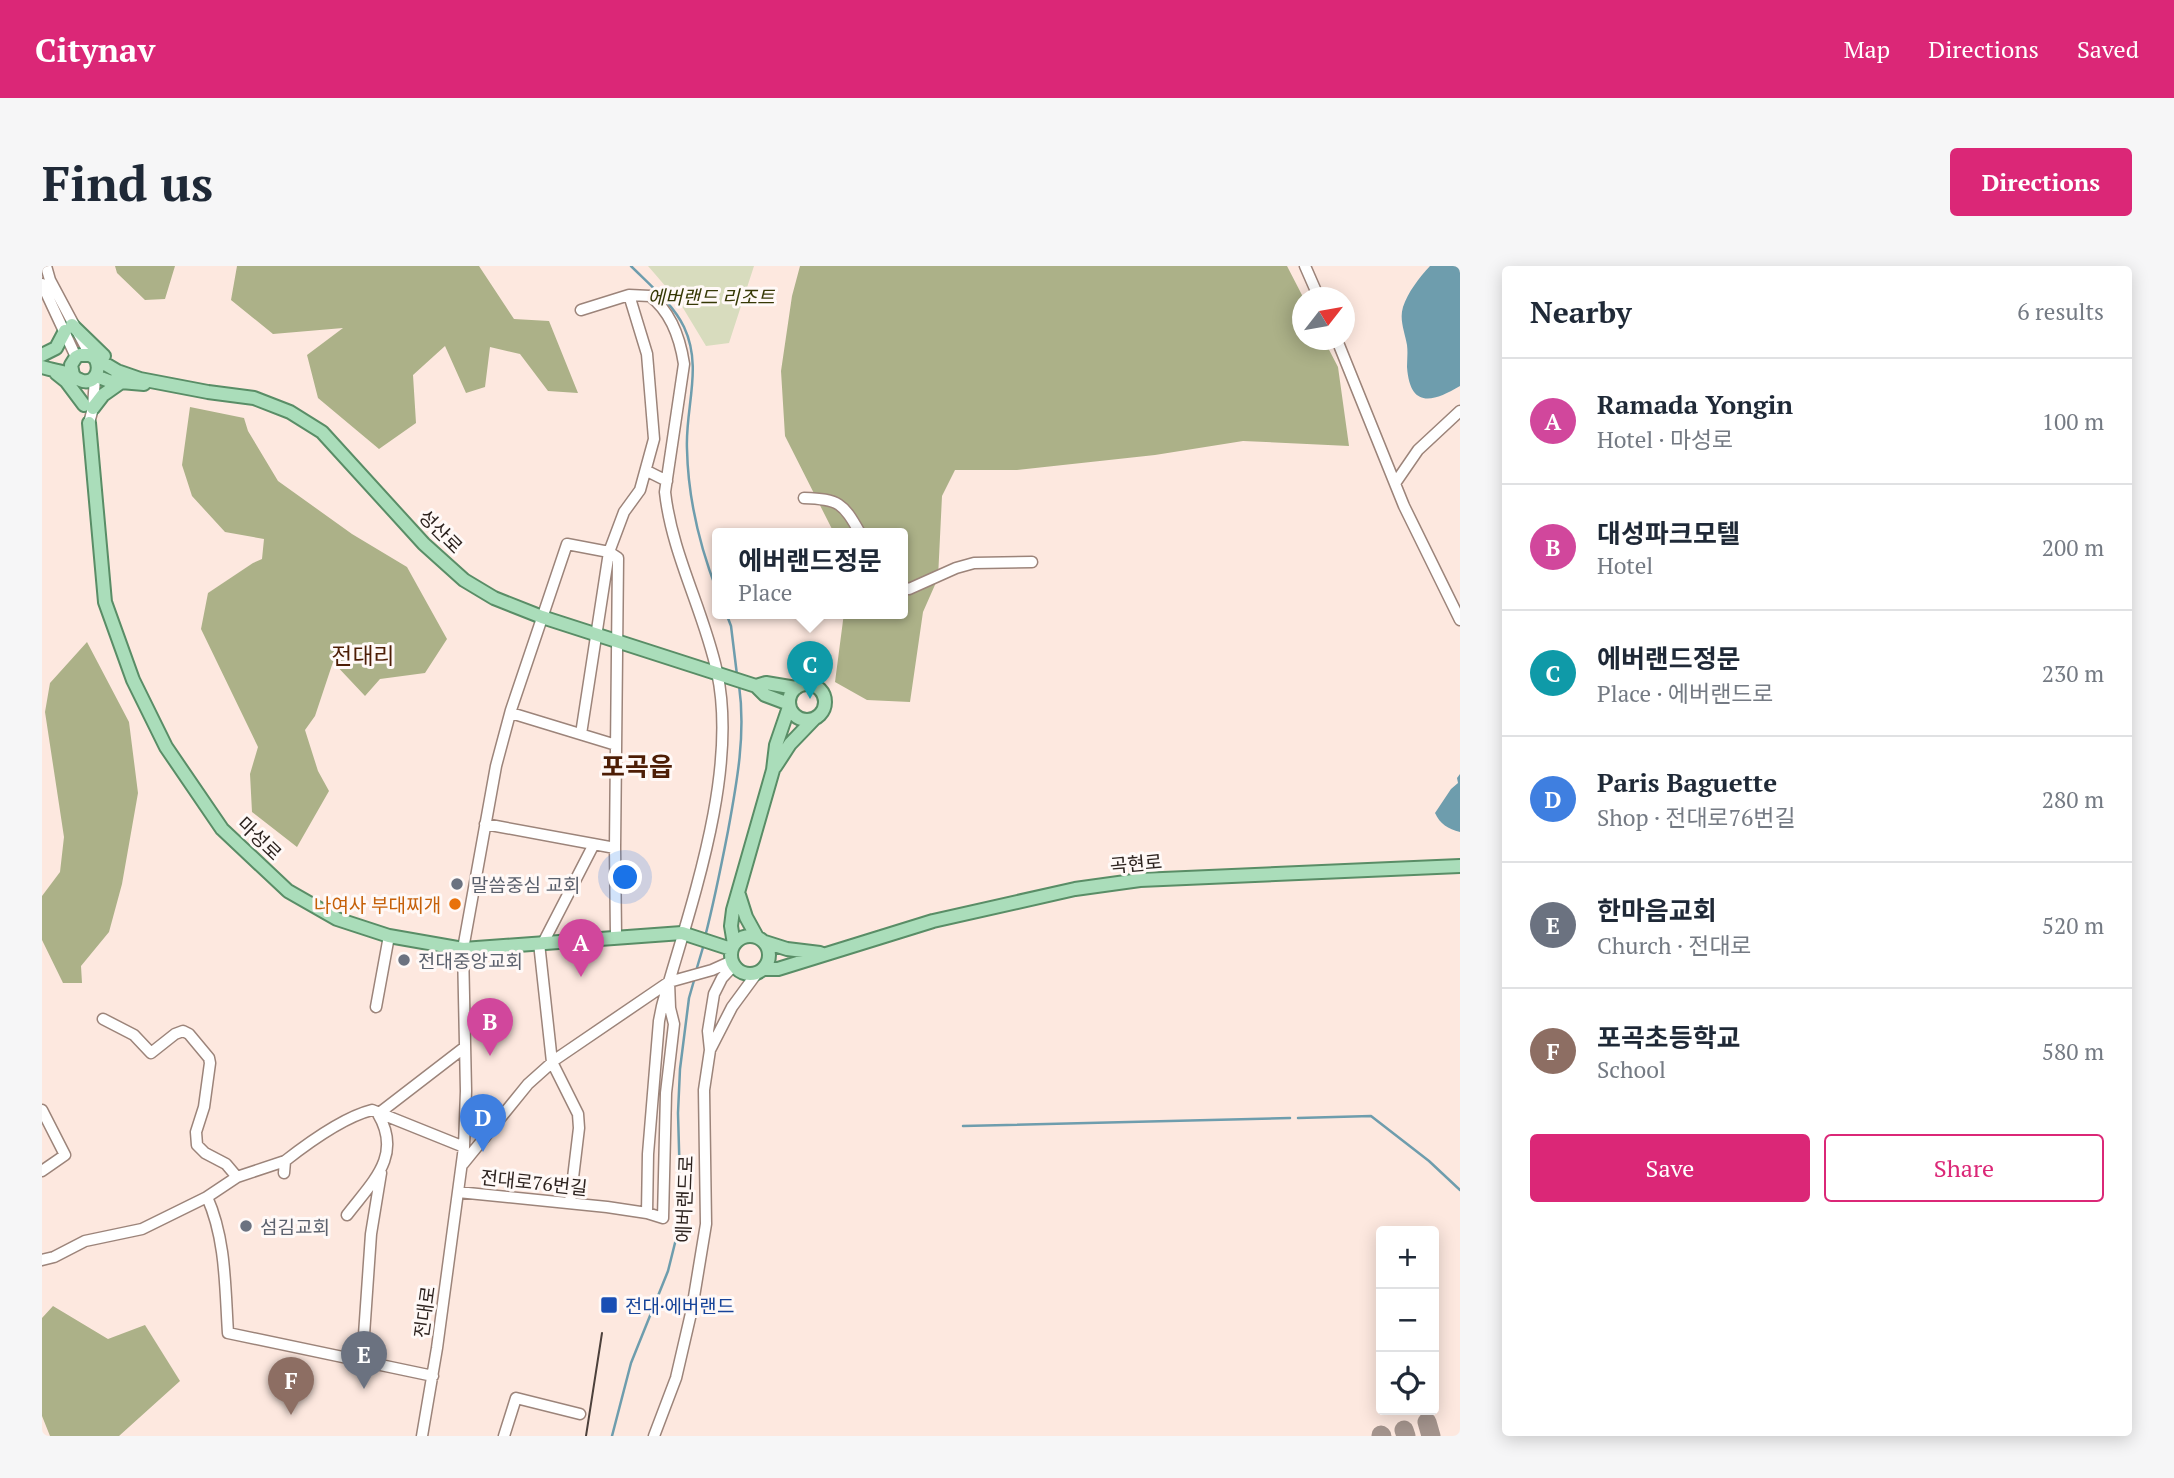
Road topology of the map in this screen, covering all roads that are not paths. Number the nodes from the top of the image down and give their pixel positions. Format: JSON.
{"nodes":[{"id":1,"x":46,"y":266,"type":"edge"},
{"id":2,"x":1305,"y":266,"type":"edge"},
{"id":3,"x":42,"y":284,"type":"edge"},
{"id":4,"x":1314,"y":287,"type":"edge"},
{"id":5,"x":629,"y":295,"type":"junction"},
{"id":6,"x":581,"y":310,"type":"dead end"},
{"id":7,"x":69,"y":328,"type":"junction"},
{"id":8,"x":1341,"y":350,"type":"edge"},
{"id":9,"x":42,"y":356,"type":"edge"},
{"id":10,"x":93,"y":357,"type":"junction"},
{"id":11,"x":74,"y":359,"type":"junction"},
{"id":12,"x":48,"y":369,"type":"edge"},
{"id":13,"x":96,"y":376,"type":"junction"},
{"id":14,"x":76,"y":377,"type":"junction"},
{"id":15,"x":139,"y":379,"type":"junction"},
{"id":16,"x":120,"y":383,"type":"junction"},
{"id":17,"x":159,"y":384,"type":"junction"},
{"id":18,"x":89,"y":406,"type":"junction"},
{"id":19,"x":1460,"y":411,"type":"edge"},
{"id":20,"x":89,"y":423,"type":"joint"},
{"id":21,"x":647,"y":471,"type":"junction"},
{"id":22,"x":667,"y":481,"type":"junction"},
{"id":23,"x":1396,"y":482,"type":"junction"},
{"id":24,"x":804,"y":498,"type":"dead end"},
{"id":25,"x":857,"y":528,"type":"edge"},
{"id":26,"x":609,"y":552,"type":"junction"},
{"id":27,"x":1032,"y":562,"type":"dead end"},
{"id":28,"x":908,"y":589,"type":"edge"},
{"id":29,"x":542,"y":617,"type":"junction"},
{"id":30,"x":1460,"y":620,"type":"edge"},
{"id":31,"x":595,"y":634,"type":"junction"},
{"id":32,"x":617,"y":641,"type":"junction"},
{"id":33,"x":721,"y":674,"type":"junction"},
{"id":34,"x":756,"y":686,"type":"junction"},
{"id":35,"x":796,"y":688,"type":"junction"},
{"id":36,"x":789,"y":705,"type":"junction"},
{"id":37,"x":511,"y":713,"type":"junction"},
{"id":38,"x":815,"y":718,"type":"junction"},
{"id":39,"x":581,"y":734,"type":"junction"},
{"id":40,"x":616,"y":745,"type":"junction"},
{"id":41,"x":773,"y":770,"type":"junction"},
{"id":42,"x":485,"y":824,"type":"junction"},
{"id":43,"x":594,"y":844,"type":"junction"},
{"id":44,"x":615,"y":848,"type":"junction"},
{"id":45,"x":1460,"y":866,"type":"edge"},
{"id":46,"x":739,"y":895,"type":"junction"},
{"id":47,"x":685,"y":934,"type":"junction"},
{"id":48,"x":389,"y":936,"type":"junction"},
{"id":49,"x":616,"y":937,"type":"junction"},
{"id":50,"x":761,"y":939,"type":"junction"},
{"id":51,"x":541,"y":943,"type":"junction"},
{"id":52,"x":463,"y":949,"type":"junction"},
{"id":53,"x":824,"y":953,"type":"junction"},
{"id":54,"x":733,"y":955,"type":"junction"},
{"id":55,"x":760,"y":971,"type":"junction"},
{"id":56,"x":674,"y":981,"type":"junction"},
{"id":57,"x":376,"y":1007,"type":"dead end"},
{"id":58,"x":103,"y":1019,"type":"dead end"},
{"id":59,"x":465,"y":1046,"type":"junction"},
{"id":60,"x":710,"y":1050,"type":"junction"},
{"id":61,"x":552,"y":1062,"type":"junction"},
{"id":62,"x":42,"y":1110,"type":"edge"},
{"id":63,"x":378,"y":1114,"type":"junction"},
{"id":64,"x":464,"y":1147,"type":"junction"},
{"id":65,"x":285,"y":1161,"type":"junction"},
{"id":66,"x":462,"y":1164,"type":"junction"},
{"id":67,"x":381,"y":1169,"type":"junction"},
{"id":68,"x":42,"y":1171,"type":"edge"},
{"id":69,"x":284,"y":1173,"type":"dead end"},
{"id":70,"x":237,"y":1177,"type":"junction"},
{"id":71,"x":458,"y":1192,"type":"junction"},
{"id":72,"x":207,"y":1197,"type":"junction"},
{"id":73,"x":570,"y":1203,"type":"junction"},
{"id":74,"x":647,"y":1213,"type":"junction"},
{"id":75,"x":347,"y":1215,"type":"dead end"},
{"id":76,"x":42,"y":1260,"type":"edge"},
{"id":77,"x":358,"y":1361,"type":"junction"},
{"id":78,"x":433,"y":1376,"type":"junction"},
{"id":79,"x":580,"y":1413,"type":"dead end"},
{"id":80,"x":422,"y":1436,"type":"edge"},
{"id":81,"x":504,"y":1436,"type":"edge"},
{"id":82,"x":654,"y":1436,"type":"edge"}],
"edges":[{"from":1,"to":7,"type":"street"},
{"from":2,"to":4,"type":"street"},
{"from":3,"to":7,"type":"street"},
{"from":5,"to":6,"type":"street"},
{"from":5,"to":21,"type":"street"},
{"from":5,"to":22,"type":"street"},
{"from":7,"to":9,"type":"main road"},
{"from":7,"to":10,"type":"street"},
{"from":7,"to":11,"type":"street"},
{"from":7,"to":15,"type":"main road"},
{"from":8,"to":23,"type":"street"},
{"from":9,"to":11,"type":"main road"},
{"from":10,"to":11,"type":"main road"},
{"from":10,"to":13,"type":"main road"},
{"from":10,"to":15,"type":"main road"},
{"from":11,"to":14,"type":"main road"},
{"from":12,"to":14,"type":"main road"},
{"from":12,"to":18,"type":"main road"},
{"from":13,"to":14,"type":"main road"},
{"from":13,"to":16,"type":"main road"},
{"from":13,"to":18,"type":"street"},
{"from":14,"to":18,"type":"street"},
{"from":15,"to":17,"type":"main road"},
{"from":16,"to":17,"type":"main road"},
{"from":16,"to":18,"type":"main road"},
{"from":17,"to":29,"type":"main road","name":"성산로"},
{"from":18,"to":20,"type":"street"},
{"from":19,"to":23,"type":"street"},
{"from":20,"to":48,"type":"main road","name":"마성로"},
{"from":21,"to":22,"type":"street"},
{"from":21,"to":26,"type":"street"},
{"from":22,"to":33,"type":"street"},
{"from":23,"to":30,"type":"street"},
{"from":24,"to":25,"type":"street"},
{"from":26,"to":29,"type":"street","name":"전대로"},
{"from":26,"to":31,"type":"street"},
{"from":26,"to":32,"type":"street"},
{"from":27,"to":28,"type":"street"},
{"from":29,"to":31,"type":"main road","name":"성산로"},
{"from":29,"to":37,"type":"street","name":"전대로"},
{"from":31,"to":32,"type":"main road","name":"성산로"},
{"from":31,"to":39,"type":"street"},
{"from":32,"to":33,"type":"main road","name":"성산로"},
{"from":32,"to":40,"type":"street"},
{"from":33,"to":34,"type":"main road","name":"성산로"},
{"from":33,"to":47,"type":"street"},
{"from":34,"to":35,"type":"main road"},
{"from":34,"to":36,"type":"main road"},
{"from":35,"to":36,"type":"main road"},
{"from":35,"to":38,"type":"main road"},
{"from":36,"to":38,"type":"main road"},
{"from":36,"to":41,"type":"main road"},
{"from":37,"to":39,"type":"street"},
{"from":37,"to":42,"type":"street","name":"전대로"},
{"from":38,"to":41,"type":"main road"},
{"from":39,"to":40,"type":"street"},
{"from":40,"to":44,"type":"street"},
{"from":41,"to":46,"type":"main road"},
{"from":42,"to":43,"type":"street"},
{"from":42,"to":52,"type":"street","name":"전대로"},
{"from":43,"to":44,"type":"street"},
{"from":43,"to":51,"type":"street"},
{"from":44,"to":49,"type":"street"},
{"from":45,"to":53,"type":"main road","name":"곡현로"},
{"from":46,"to":50,"type":"main road"},
{"from":46,"to":54,"type":"main road"},
{"from":47,"to":49,"type":"main road","name":"마성로"},
{"from":47,"to":54,"type":"main road","name":"마성로"},
{"from":47,"to":56,"type":"street"},
{"from":48,"to":52,"type":"main road","name":"마성로"},
{"from":48,"to":57,"type":"street"},
{"from":49,"to":51,"type":"main road","name":"마성로"},
{"from":50,"to":53,"type":"main road"},
{"from":50,"to":54,"type":"main road"},
{"from":50,"to":55,"type":"main road"},
{"from":51,"to":52,"type":"main road","name":"마성로"},
{"from":51,"to":61,"type":"street"},
{"from":52,"to":59,"type":"street","name":"전대로"},
{"from":53,"to":55,"type":"main road","name":"곡현로"},
{"from":54,"to":55,"type":"main road"},
{"from":54,"to":56,"type":"street"},
{"from":54,"to":60,"type":"street","name":"에버랜드로"},
{"from":55,"to":60,"type":"street"},
{"from":56,"to":61,"type":"street"},
{"from":56,"to":74,"type":"street"},
{"from":56,"to":74,"type":"street"},
{"from":58,"to":70,"type":"street"},
{"from":59,"to":63,"type":"street"},
{"from":59,"to":64,"type":"street","name":"전대로"},
{"from":60,"to":82,"type":"street","name":"에버랜드로"},
{"from":61,"to":66,"type":"street"},
{"from":61,"to":73,"type":"street"},
{"from":62,"to":68,"type":"street"},
{"from":63,"to":64,"type":"street"},
{"from":63,"to":65,"type":"street"},
{"from":63,"to":67,"type":"street"},
{"from":64,"to":66,"type":"street","name":"전대로"},
{"from":65,"to":69,"type":"street"},
{"from":65,"to":70,"type":"street"},
{"from":66,"to":71,"type":"street","name":"전대로"},
{"from":67,"to":75,"type":"street"},
{"from":67,"to":77,"type":"street"},
{"from":70,"to":72,"type":"street"},
{"from":71,"to":73,"type":"street","name":"전대로76번길"},
{"from":71,"to":78,"type":"street","name":"전대로"},
{"from":72,"to":76,"type":"street"},
{"from":72,"to":77,"type":"street"},
{"from":73,"to":74,"type":"street","name":"전대로76번길"},
{"from":77,"to":78,"type":"street"},
{"from":78,"to":80,"type":"street","name":"전대로"},
{"from":79,"to":81,"type":"street"}]}
